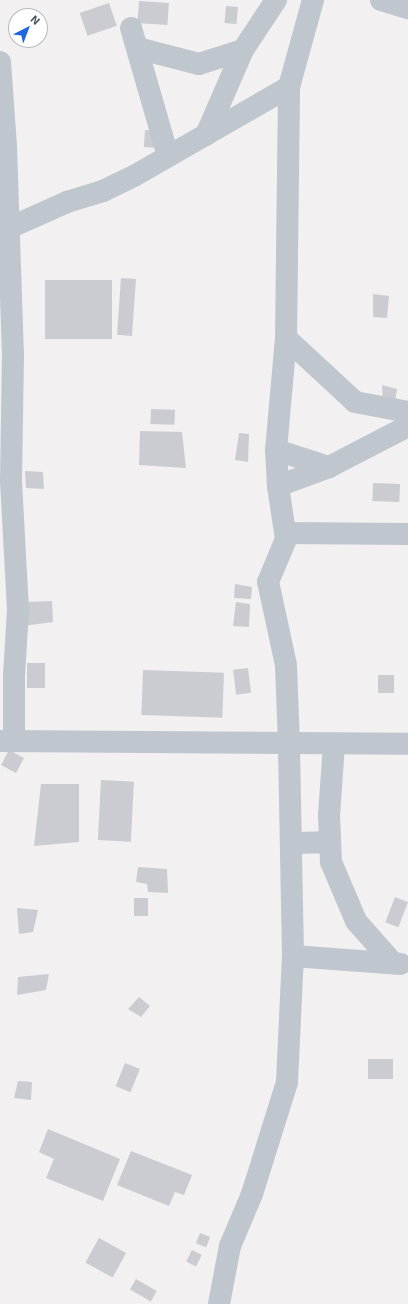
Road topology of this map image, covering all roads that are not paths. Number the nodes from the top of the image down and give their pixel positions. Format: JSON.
{"nodes":[{"id":1,"x":276,"y":0,"type":"edge"},
{"id":2,"x":313,"y":0,"type":"edge"},
{"id":3,"x":381,"y":0,"type":"edge"},
{"id":4,"x":408,"y":8,"type":"edge"},
{"id":5,"x":243,"y":50,"type":"junction"},
{"id":6,"x":0,"y":62,"type":"edge"},
{"id":7,"x":289,"y":87,"type":"junction"},
{"id":8,"x":206,"y":134,"type":"junction"},
{"id":9,"x":168,"y":156,"type":"junction"},
{"id":10,"x":4,"y":228,"type":"edge"},
{"id":11,"x":286,"y":338,"type":"junction"},
{"id":12,"x":408,"y":412,"type":"edge"},
{"id":13,"x":408,"y":426,"type":"edge"},
{"id":14,"x":276,"y":450,"type":"junction"},
{"id":15,"x":330,"y":466,"type":"junction"},
{"id":16,"x":278,"y":486,"type":"junction"},
{"id":17,"x":286,"y":533,"type":"junction"},
{"id":18,"x":408,"y":534,"type":"edge"},
{"id":19,"x":7,"y":741,"type":"edge"},
{"id":20,"x":289,"y":744,"type":"junction"},
{"id":21,"x":334,"y":744,"type":"junction"},
{"id":22,"x":408,"y":744,"type":"edge"},
{"id":23,"x":330,"y":842,"type":"junction"},
{"id":24,"x":291,"y":843,"type":"junction"},
{"id":25,"x":293,"y":956,"type":"junction"},
{"id":26,"x":401,"y":964,"type":"edge"},
{"id":27,"x":217,"y":1301,"type":"edge"}],
"edges":[{"from":1,"to":5,"type":"street"},
{"from":2,"to":7,"type":"street"},
{"from":3,"to":4,"type":"street"},
{"from":5,"to":8,"type":"street"},
{"from":5,"to":9,"type":"street"},
{"from":6,"to":10,"type":"street"},
{"from":7,"to":8,"type":"street"},
{"from":7,"to":11,"type":"street"},
{"from":8,"to":9,"type":"street"},
{"from":9,"to":10,"type":"street"},
{"from":10,"to":19,"type":"street"},
{"from":11,"to":12,"type":"street"},
{"from":11,"to":14,"type":"street"},
{"from":13,"to":15,"type":"street"},
{"from":14,"to":15,"type":"street"},
{"from":14,"to":16,"type":"street"},
{"from":15,"to":16,"type":"street"},
{"from":16,"to":17,"type":"street"},
{"from":17,"to":18,"type":"street"},
{"from":17,"to":20,"type":"street"},
{"from":19,"to":20,"type":"street"},
{"from":20,"to":21,"type":"street"},
{"from":20,"to":24,"type":"street"},
{"from":21,"to":22,"type":"street"},
{"from":21,"to":23,"type":"street"},
{"from":23,"to":24,"type":"street"},
{"from":23,"to":26,"type":"street"},
{"from":24,"to":25,"type":"street"},
{"from":25,"to":26,"type":"street"},
{"from":25,"to":27,"type":"street"}]}
